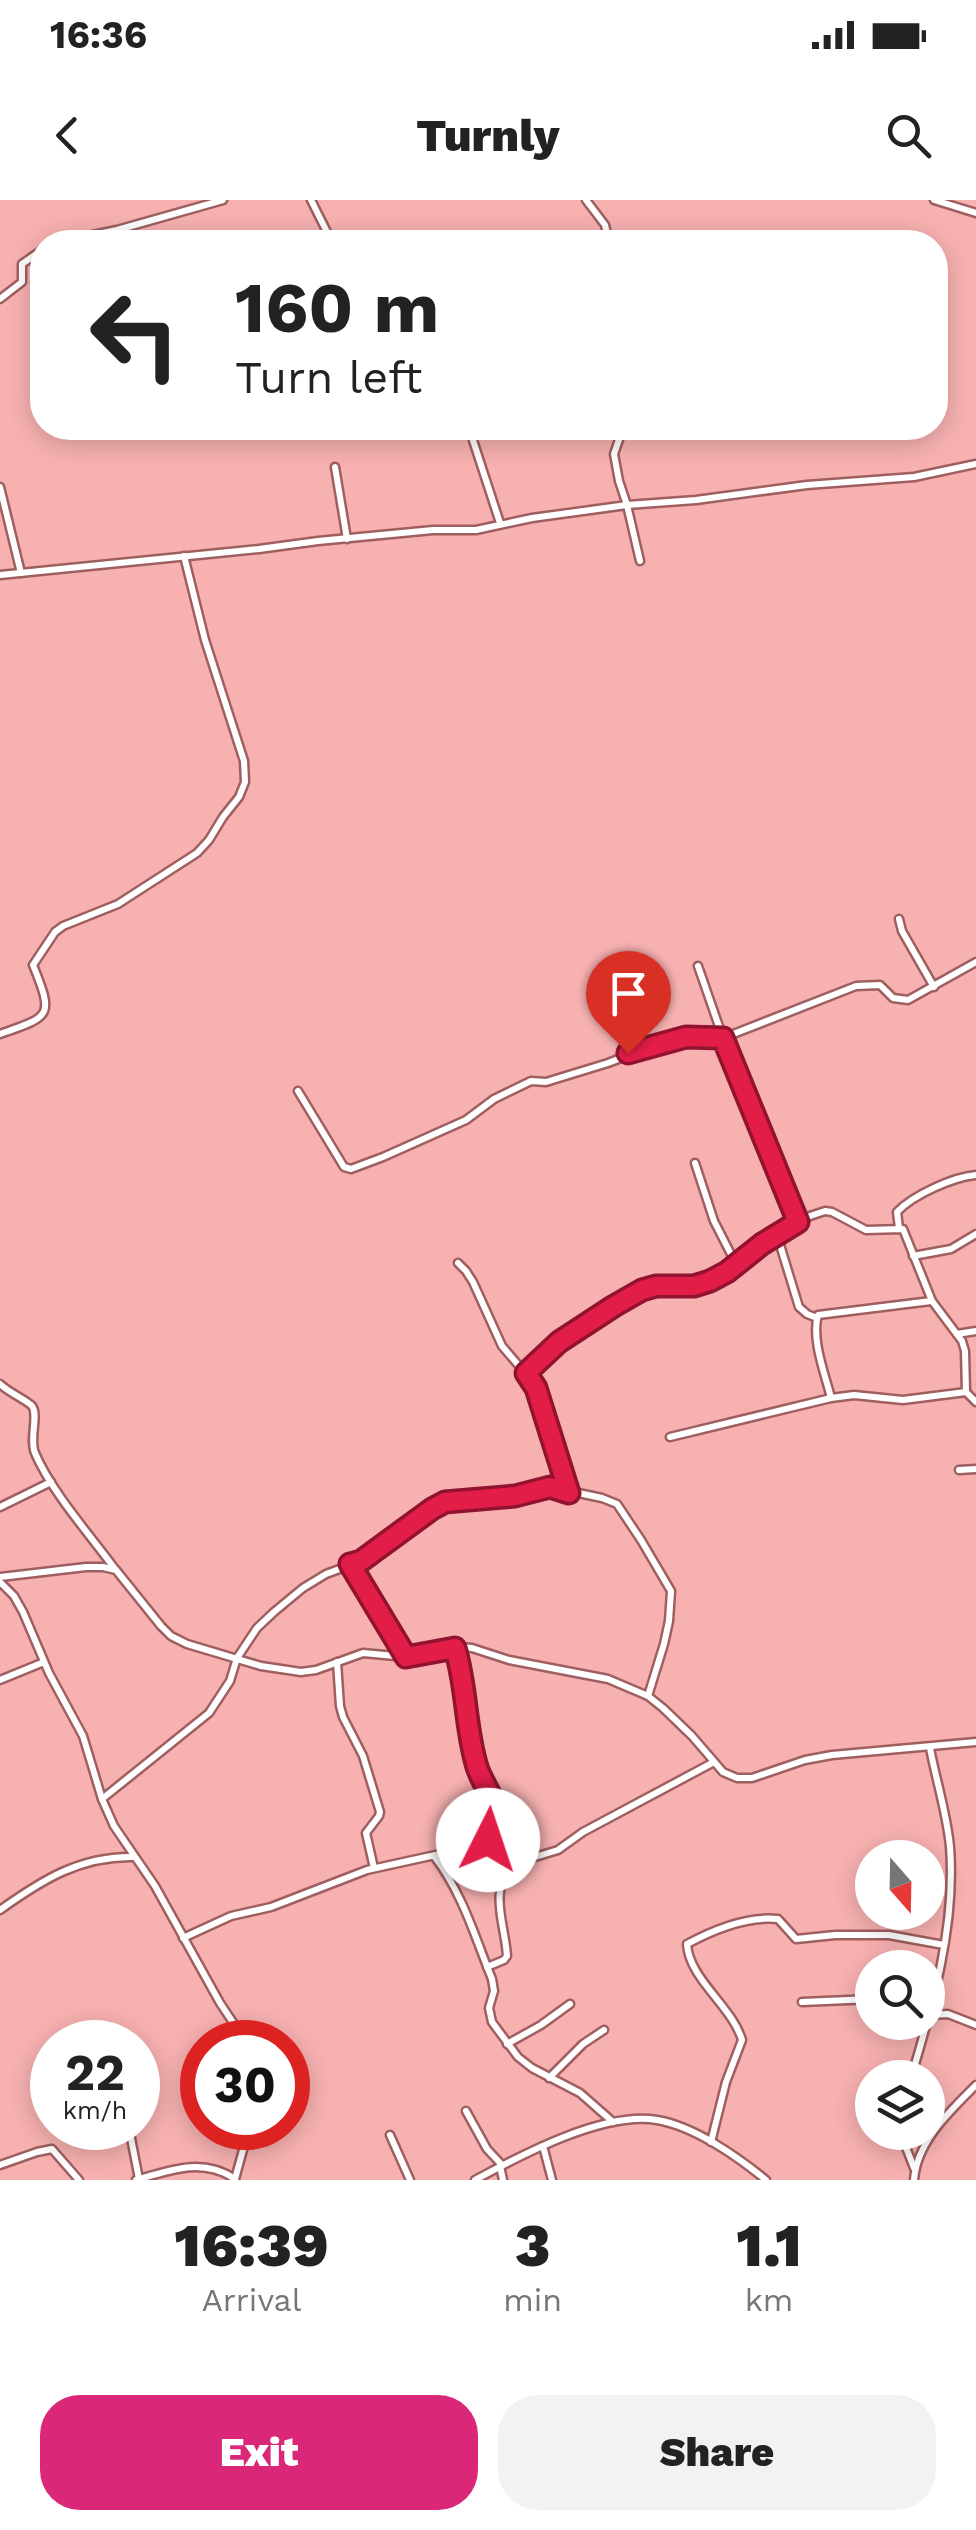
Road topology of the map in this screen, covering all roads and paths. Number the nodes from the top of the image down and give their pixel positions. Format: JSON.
{"nodes":[{"id":1,"x":223,"y":200,"type":"edge"},
{"id":2,"x":311,"y":200,"type":"edge"},
{"id":3,"x":586,"y":200,"type":"edge"},
{"id":4,"x":934,"y":200,"type":"edge"},
{"id":5,"x":976,"y":213,"type":"edge"},
{"id":6,"x":117,"y":230,"type":"edge"},
{"id":7,"x":326,"y":230,"type":"edge"},
{"id":8,"x":606,"y":230,"type":"edge"},
{"id":9,"x":30,"y":258,"type":"edge"},
{"id":10,"x":0,"y":299,"type":"edge"},
{"id":11,"x":473,"y":440,"type":"edge"},
{"id":12,"x":619,"y":440,"type":"edge"},
{"id":13,"x":976,"y":464,"type":"edge"},
{"id":14,"x":335,"y":467,"type":"dead end"},
{"id":15,"x":0,"y":487,"type":"edge"},
{"id":16,"x":627,"y":506,"type":"junction"},
{"id":17,"x":500,"y":523,"type":"junction"},
{"id":18,"x":347,"y":540,"type":"junction"},
{"id":19,"x":184,"y":556,"type":"junction"},
{"id":20,"x":640,"y":561,"type":"dead end"},
{"id":21,"x":21,"y":573,"type":"junction"},
{"id":22,"x":0,"y":575,"type":"edge"},
{"id":23,"x":899,"y":919,"type":"dead end"},
{"id":24,"x":976,"y":962,"type":"edge"},
{"id":25,"x":698,"y":966,"type":"dead end"},
{"id":26,"x":934,"y":987,"type":"junction"},
{"id":27,"x":0,"y":1034,"type":"edge"},
{"id":28,"x":723,"y":1038,"type":"junction"},
{"id":29,"x":298,"y":1090,"type":"dead end"},
{"id":30,"x":695,"y":1164,"type":"dead end"},
{"id":31,"x":976,"y":1175,"type":"edge"},
{"id":32,"x":798,"y":1222,"type":"junction"},
{"id":33,"x":899,"y":1228,"type":"junction"},
{"id":34,"x":976,"y":1234,"type":"edge"},
{"id":35,"x":778,"y":1235,"type":"junction"},
{"id":36,"x":913,"y":1256,"type":"junction"},
{"id":37,"x":458,"y":1263,"type":"dead end"},
{"id":38,"x":736,"y":1264,"type":"junction"},
{"id":39,"x":932,"y":1301,"type":"junction"},
{"id":40,"x":817,"y":1318,"type":"junction"},
{"id":41,"x":976,"y":1331,"type":"edge"},
{"id":42,"x":958,"y":1334,"type":"junction"},
{"id":43,"x":526,"y":1373,"type":"junction"},
{"id":44,"x":0,"y":1384,"type":"edge"},
{"id":45,"x":966,"y":1392,"type":"junction"},
{"id":46,"x":831,"y":1398,"type":"junction"},
{"id":47,"x":976,"y":1402,"type":"edge"},
{"id":48,"x":670,"y":1437,"type":"dead end"},
{"id":49,"x":976,"y":1469,"type":"edge"},
{"id":50,"x":959,"y":1470,"type":"dead end"},
{"id":51,"x":51,"y":1482,"type":"junction"},
{"id":52,"x":569,"y":1493,"type":"junction"},
{"id":53,"x":0,"y":1506,"type":"edge"},
{"id":54,"x":350,"y":1564,"type":"junction"},
{"id":55,"x":116,"y":1570,"type":"junction"},
{"id":56,"x":0,"y":1579,"type":"edge"},
{"id":57,"x":455,"y":1648,"type":"junction"},
{"id":58,"x":406,"y":1657,"type":"junction"},
{"id":59,"x":237,"y":1658,"type":"junction"},
{"id":60,"x":44,"y":1662,"type":"junction"},
{"id":61,"x":338,"y":1662,"type":"junction"},
{"id":62,"x":0,"y":1680,"type":"edge"},
{"id":63,"x":648,"y":1696,"type":"junction"},
{"id":64,"x":976,"y":1742,"type":"edge"},
{"id":65,"x":930,"y":1748,"type":"junction"},
{"id":66,"x":714,"y":1762,"type":"junction"},
{"id":67,"x":102,"y":1799,"type":"junction"},
{"id":68,"x":434,"y":1856,"type":"junction"},
{"id":69,"x":133,"y":1858,"type":"junction"},
{"id":70,"x":374,"y":1868,"type":"junction"},
{"id":71,"x":0,"y":1910,"type":"edge"},
{"id":72,"x":183,"y":1938,"type":"junction"},
{"id":73,"x":944,"y":1945,"type":"junction"},
{"id":74,"x":943,"y":1950,"type":"edge"},
{"id":75,"x":487,"y":1968,"type":"junction"},
{"id":76,"x":855,"y":1999,"type":"edge"},
{"id":77,"x":802,"y":2002,"type":"dead end"},
{"id":78,"x":570,"y":2004,"type":"dead end"},
{"id":79,"x":945,"y":2014,"type":"edge"},
{"id":80,"x":233,"y":2020,"type":"edge"},
{"id":81,"x":976,"y":2025,"type":"edge"},
{"id":82,"x":604,"y":2030,"type":"dead end"},
{"id":83,"x":507,"y":2044,"type":"junction"},
{"id":84,"x":549,"y":2078,"type":"junction"},
{"id":85,"x":976,"y":2085,"type":"edge"},
{"id":86,"x":466,"y":2111,"type":"dead end"},
{"id":87,"x":612,"y":2122,"type":"junction"},
{"id":88,"x":390,"y":2135,"type":"dead end"},
{"id":89,"x":711,"y":2142,"type":"junction"},
{"id":90,"x":543,"y":2146,"type":"junction"},
{"id":91,"x":133,"y":2150,"type":"edge"},
{"id":92,"x":242,"y":2150,"type":"edge"},
{"id":93,"x":907,"y":2150,"type":"edge"},
{"id":94,"x":0,"y":2165,"type":"edge"},
{"id":95,"x":501,"y":2166,"type":"junction"},
{"id":96,"x":915,"y":2169,"type":"junction"},
{"id":97,"x":80,"y":2180,"type":"edge"},
{"id":98,"x":138,"y":2180,"type":"edge"},
{"id":99,"x":235,"y":2180,"type":"edge"},
{"id":100,"x":410,"y":2180,"type":"edge"},
{"id":101,"x":474,"y":2180,"type":"edge"},
{"id":102,"x":503,"y":2180,"type":"edge"},
{"id":103,"x":552,"y":2180,"type":"edge"},
{"id":104,"x":766,"y":2180,"type":"edge"},
{"id":105,"x":914,"y":2180,"type":"edge"}],
"edges":[{"from":1,"to":6,"type":"street"},
{"from":2,"to":7,"type":"street"},
{"from":3,"to":8,"type":"street"},
{"from":4,"to":5,"type":"street"},
{"from":9,"to":10,"type":"street"},
{"from":11,"to":17,"type":"street"},
{"from":12,"to":16,"type":"street"},
{"from":13,"to":16,"type":"street"},
{"from":14,"to":18,"type":"street"},
{"from":15,"to":21,"type":"street"},
{"from":16,"to":17,"type":"street"},
{"from":16,"to":20,"type":"street"},
{"from":17,"to":18,"type":"street"},
{"from":18,"to":19,"type":"street"},
{"from":19,"to":21,"type":"street"},
{"from":19,"to":27,"type":"street"},
{"from":21,"to":22,"type":"street"},
{"from":23,"to":26,"type":"street"},
{"from":24,"to":26,"type":"street"},
{"from":25,"to":28,"type":"street"},
{"from":26,"to":28,"type":"street"},
{"from":28,"to":29,"type":"street"},
{"from":28,"to":32,"type":"street"},
{"from":30,"to":38,"type":"street"},
{"from":31,"to":33,"type":"street"},
{"from":32,"to":33,"type":"street"},
{"from":32,"to":35,"type":"street"},
{"from":33,"to":36,"type":"street"},
{"from":34,"to":36,"type":"street"},
{"from":35,"to":38,"type":"street"},
{"from":35,"to":40,"type":"street"},
{"from":36,"to":39,"type":"street"},
{"from":37,"to":43,"type":"street"},
{"from":38,"to":43,"type":"street"},
{"from":39,"to":40,"type":"street"},
{"from":39,"to":42,"type":"street"},
{"from":40,"to":46,"type":"street"},
{"from":41,"to":42,"type":"street"},
{"from":42,"to":45,"type":"street"},
{"from":43,"to":52,"type":"street"},
{"from":44,"to":51,"type":"street"},
{"from":45,"to":46,"type":"street"},
{"from":45,"to":47,"type":"street"},
{"from":46,"to":48,"type":"street"},
{"from":49,"to":50,"type":"street"},
{"from":51,"to":53,"type":"street"},
{"from":51,"to":55,"type":"street"},
{"from":52,"to":54,"type":"street"},
{"from":52,"to":63,"type":"street"},
{"from":54,"to":58,"type":"street"},
{"from":54,"to":59,"type":"street"},
{"from":55,"to":56,"type":"street"},
{"from":55,"to":59,"type":"street"},
{"from":56,"to":60,"type":"street"},
{"from":57,"to":58,"type":"street"},
{"from":57,"to":63,"type":"street"},
{"from":57,"to":68,"type":"street"},
{"from":58,"to":61,"type":"street"},
{"from":59,"to":61,"type":"street"},
{"from":59,"to":67,"type":"street"},
{"from":60,"to":62,"type":"street"},
{"from":60,"to":67,"type":"street"},
{"from":61,"to":70,"type":"street"},
{"from":63,"to":66,"type":"street"},
{"from":64,"to":65,"type":"street"},
{"from":65,"to":66,"type":"street"},
{"from":65,"to":73,"type":"street"},
{"from":66,"to":75,"type":"street"},
{"from":67,"to":69,"type":"street"},
{"from":68,"to":70,"type":"street"},
{"from":68,"to":75,"type":"street"},
{"from":69,"to":71,"type":"street"},
{"from":69,"to":72,"type":"street"},
{"from":70,"to":72,"type":"street"},
{"from":72,"to":80,"type":"street"},
{"from":73,"to":74,"type":"street"},
{"from":73,"to":89,"type":"street"},
{"from":75,"to":83,"type":"street"},
{"from":76,"to":77,"type":"street"},
{"from":78,"to":83,"type":"street"},
{"from":79,"to":81,"type":"street"},
{"from":82,"to":84,"type":"street"},
{"from":83,"to":84,"type":"street"},
{"from":84,"to":87,"type":"street"},
{"from":85,"to":96,"type":"street"},
{"from":86,"to":95,"type":"street"},
{"from":87,"to":89,"type":"street"},
{"from":87,"to":90,"type":"street"},
{"from":88,"to":100,"type":"street"},
{"from":89,"to":104,"type":"street"},
{"from":90,"to":95,"type":"street"},
{"from":90,"to":103,"type":"street"},
{"from":91,"to":98,"type":"street"},
{"from":92,"to":99,"type":"street"},
{"from":93,"to":96,"type":"street"},
{"from":94,"to":97,"type":"street"},
{"from":95,"to":101,"type":"street"},
{"from":95,"to":102,"type":"street"},
{"from":96,"to":105,"type":"street"},
{"from":98,"to":99,"type":"street"}]}
